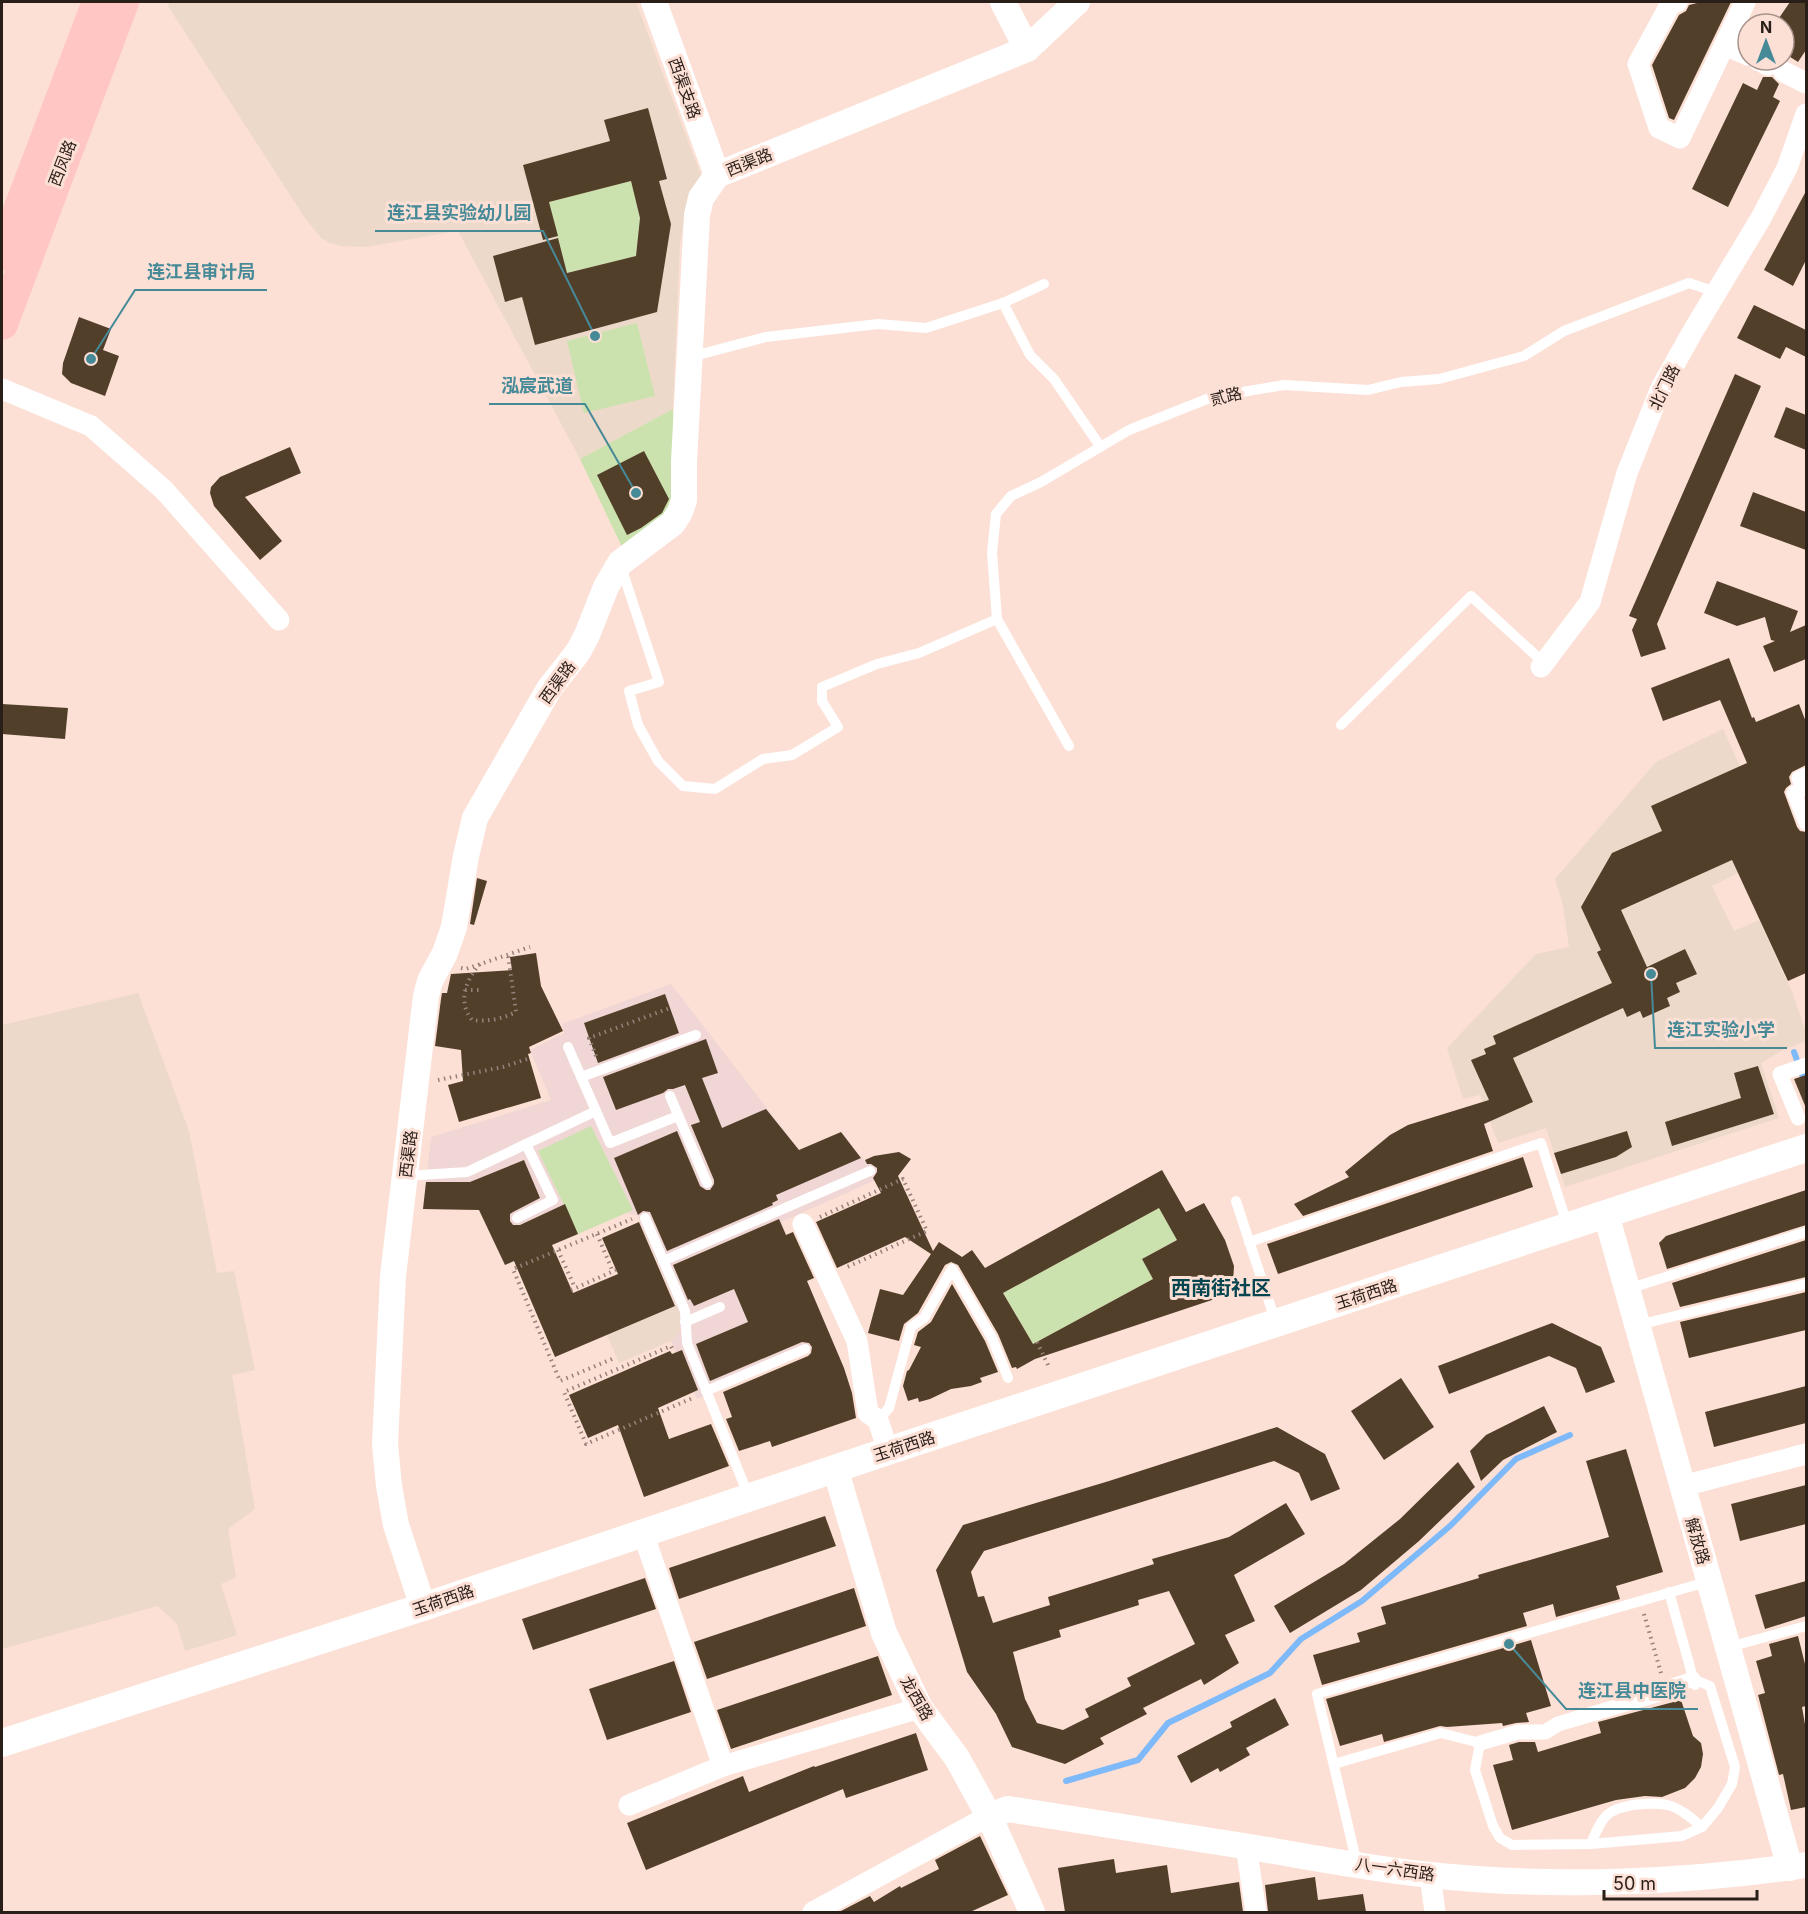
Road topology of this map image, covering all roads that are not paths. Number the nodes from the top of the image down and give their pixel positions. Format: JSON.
{"nodes":[{"id":1,"x":98,"y":2,"type":"edge"},
{"id":2,"x":123,"y":2,"type":"edge"},
{"id":3,"x":654,"y":2,"type":"edge"},
{"id":4,"x":1003,"y":2,"type":"edge"},
{"id":5,"x":1077,"y":2,"type":"edge"},
{"id":6,"x":1677,"y":2,"type":"edge"},
{"id":7,"x":1745,"y":2,"type":"edge"},
{"id":8,"x":1725,"y":45,"type":"junction"},
{"id":9,"x":1027,"y":49,"type":"junction"},
{"id":10,"x":1736,"y":50,"type":"edge"},
{"id":11,"x":1783,"y":72,"type":"edge"},
{"id":12,"x":1806,"y":83,"type":"edge"},
{"id":13,"x":1806,"y":114,"type":"edge"},
{"id":14,"x":717,"y":175,"type":"junction"},
{"id":15,"x":2,"y":255,"type":"edge"},
{"id":16,"x":1044,"y":284,"type":"dead end"},
{"id":17,"x":1716,"y":292,"type":"junction"},
{"id":18,"x":1003,"y":303,"type":"junction"},
{"id":19,"x":2,"y":324,"type":"edge"},
{"id":20,"x":690,"y":357,"type":"junction"},
{"id":21,"x":2,"y":389,"type":"edge"},
{"id":22,"x":1100,"y":446,"type":"junction"},
{"id":23,"x":620,"y":563,"type":"junction"},
{"id":24,"x":997,"y":619,"type":"junction"},
{"id":25,"x":279,"y":620,"type":"dead end"},
{"id":26,"x":1543,"y":665,"type":"joint"},
{"id":27,"x":1341,"y":725,"type":"dead end"},
{"id":28,"x":1069,"y":746,"type":"dead end"},
{"id":29,"x":1805,"y":782,"type":"edge"},
{"id":30,"x":1806,"y":823,"type":"edge"},
{"id":31,"x":696,"y":1035,"type":"dead end"},
{"id":32,"x":568,"y":1047,"type":"dead end"},
{"id":33,"x":1806,"y":1065,"type":"edge"},
{"id":34,"x":581,"y":1077,"type":"junction"},
{"id":35,"x":670,"y":1096,"type":"dead end"},
{"id":36,"x":596,"y":1111,"type":"junction"},
{"id":37,"x":678,"y":1116,"type":"junction"},
{"id":38,"x":1798,"y":1119,"type":"dead end"},
{"id":39,"x":526,"y":1144,"type":"junction"},
{"id":40,"x":1806,"y":1148,"type":"edge"},
{"id":41,"x":870,"y":1171,"type":"dead end"},
{"id":42,"x":405,"y":1176,"type":"junction"},
{"id":43,"x":707,"y":1183,"type":"dead end"},
{"id":44,"x":1236,"y":1201,"type":"dead end"},
{"id":45,"x":1606,"y":1214,"type":"junction"},
{"id":46,"x":517,"y":1218,"type":"dead end"},
{"id":47,"x":645,"y":1218,"type":"road end"},
{"id":48,"x":803,"y":1224,"type":"road end"},
{"id":49,"x":1568,"y":1227,"type":"junction"},
{"id":50,"x":1806,"y":1232,"type":"edge"},
{"id":51,"x":1249,"y":1242,"type":"junction"},
{"id":52,"x":663,"y":1261,"type":"junction"},
{"id":53,"x":1806,"y":1284,"type":"edge"},
{"id":54,"x":1627,"y":1289,"type":"junction"},
{"id":55,"x":720,"y":1307,"type":"dead end"},
{"id":56,"x":685,"y":1322,"type":"junction"},
{"id":57,"x":1276,"y":1323,"type":"junction"},
{"id":58,"x":1638,"y":1325,"type":"junction"},
{"id":59,"x":805,"y":1349,"type":"dead end"},
{"id":60,"x":1008,"y":1378,"type":"dead end"},
{"id":61,"x":706,"y":1391,"type":"junction"},
{"id":62,"x":878,"y":1420,"type":"junction"},
{"id":63,"x":888,"y":1451,"type":"junction"},
{"id":64,"x":1806,"y":1454,"type":"edge"},
{"id":65,"x":835,"y":1468,"type":"junction"},
{"id":66,"x":1683,"y":1486,"type":"junction"},
{"id":67,"x":749,"y":1497,"type":"junction"},
{"id":68,"x":643,"y":1533,"type":"junction"},
{"id":69,"x":1710,"y":1581,"type":"junction"},
{"id":70,"x":1669,"y":1592,"type":"junction"},
{"id":71,"x":423,"y":1607,"type":"junction"},
{"id":72,"x":1806,"y":1626,"type":"edge"},
{"id":73,"x":1728,"y":1647,"type":"junction"},
{"id":74,"x":1694,"y":1682,"type":"junction"},
{"id":75,"x":920,"y":1708,"type":"junction"},
{"id":76,"x":2,"y":1743,"type":"edge"},
{"id":77,"x":1480,"y":1743,"type":"junction"},
{"id":78,"x":1334,"y":1764,"type":"junction"},
{"id":79,"x":723,"y":1766,"type":"junction"},
{"id":80,"x":629,"y":1805,"type":"dead end"},
{"id":81,"x":989,"y":1816,"type":"junction"},
{"id":82,"x":1702,"y":1827,"type":"junction"},
{"id":83,"x":1591,"y":1844,"type":"junction"},
{"id":84,"x":1246,"y":1846,"type":"junction"},
{"id":85,"x":1358,"y":1864,"type":"junction"},
{"id":86,"x":1798,"y":1866,"type":"edge"},
{"id":87,"x":1430,"y":1875,"type":"junction"},
{"id":88,"x":813,"y":1912,"type":"edge"},
{"id":89,"x":1032,"y":1912,"type":"edge"},
{"id":90,"x":1256,"y":1912,"type":"edge"},
{"id":91,"x":1435,"y":1912,"type":"edge"}],
"edges":[{"from":1,"to":15,"type":"main road","name":"西凤路"},
{"from":2,"to":19,"type":"main road","name":"西凤路"},
{"from":3,"to":14,"type":"street","name":"西渠支路"},
{"from":4,"to":9,"type":"street"},
{"from":5,"to":9,"type":"street","name":"西渠路"},
{"from":6,"to":8,"type":"street"},
{"from":7,"to":8,"type":"street"},
{"from":8,"to":10,"type":"street"},
{"from":9,"to":14,"type":"street","name":"西渠路"},
{"from":11,"to":12,"type":"street"},
{"from":13,"to":17,"type":"street","name":"北门路"},
{"from":14,"to":20,"type":"street","name":"西渠路"},
{"from":16,"to":18,"type":"lane"},
{"from":17,"to":22,"type":"lane","name":"贰路"},
{"from":17,"to":26,"type":"street","name":"北门路"},
{"from":18,"to":20,"type":"lane"},
{"from":18,"to":22,"type":"lane"},
{"from":20,"to":23,"type":"street","name":"西渠路"},
{"from":21,"to":25,"type":"street"},
{"from":22,"to":24,"type":"lane","name":"贰路"},
{"from":23,"to":24,"type":"lane"},
{"from":23,"to":42,"type":"street","name":"西渠路"},
{"from":24,"to":28,"type":"lane","name":"贰路"},
{"from":26,"to":27,"type":"lane"},
{"from":29,"to":30,"type":"street"},
{"from":31,"to":34,"type":"lane"},
{"from":32,"to":34,"type":"lane"},
{"from":33,"to":38,"type":"street"},
{"from":34,"to":36,"type":"lane"},
{"from":35,"to":37,"type":"lane"},
{"from":36,"to":37,"type":"lane"},
{"from":36,"to":39,"type":"lane"},
{"from":37,"to":43,"type":"lane"},
{"from":39,"to":42,"type":"lane"},
{"from":39,"to":46,"type":"lane"},
{"from":40,"to":45,"type":"main road","name":"玉荷西路"},
{"from":41,"to":52,"type":"lane"},
{"from":42,"to":71,"type":"street","name":"西渠路"},
{"from":44,"to":51,"type":"lane"},
{"from":45,"to":49,"type":"main road","name":"玉荷西路"},
{"from":45,"to":54,"type":"street","name":"解放路"},
{"from":47,"to":52,"type":"lane"},
{"from":48,"to":62,"type":"street"},
{"from":49,"to":51,"type":"lane"},
{"from":49,"to":57,"type":"main road","name":"玉荷西路"},
{"from":50,"to":54,"type":"lane"},
{"from":51,"to":57,"type":"lane"},
{"from":52,"to":56,"type":"lane"},
{"from":53,"to":58,"type":"lane"},
{"from":54,"to":58,"type":"street","name":"解放路"},
{"from":55,"to":56,"type":"lane"},
{"from":56,"to":61,"type":"lane"},
{"from":57,"to":63,"type":"main road","name":"玉荷西路"},
{"from":58,"to":66,"type":"street","name":"解放路"},
{"from":59,"to":61,"type":"lane"},
{"from":60,"to":62,"type":"lane"},
{"from":61,"to":67,"type":"lane"},
{"from":62,"to":63,"type":"street"},
{"from":63,"to":65,"type":"main road","name":"玉荷西路"},
{"from":64,"to":66,"type":"street"},
{"from":65,"to":67,"type":"main road","name":"玉荷西路"},
{"from":65,"to":75,"type":"street","name":"龙西路"},
{"from":66,"to":69,"type":"street","name":"解放路"},
{"from":67,"to":68,"type":"main road","name":"玉荷西路"},
{"from":68,"to":71,"type":"main road","name":"玉荷西路"},
{"from":68,"to":79,"type":"street"},
{"from":69,"to":70,"type":"lane"},
{"from":69,"to":73,"type":"street","name":"解放路"},
{"from":70,"to":74,"type":"lane"},
{"from":70,"to":78,"type":"lane"},
{"from":71,"to":76,"type":"main road","name":"玉荷西路"},
{"from":72,"to":73,"type":"lane"},
{"from":73,"to":86,"type":"street","name":"解放路"},
{"from":74,"to":77,"type":"street"},
{"from":74,"to":82,"type":"lane"},
{"from":75,"to":79,"type":"street"},
{"from":75,"to":81,"type":"street","name":"龙西路"},
{"from":77,"to":78,"type":"lane"},
{"from":77,"to":83,"type":"lane"},
{"from":78,"to":85,"type":"lane"},
{"from":79,"to":80,"type":"street"},
{"from":81,"to":84,"type":"street","name":"八一六西路"},
{"from":81,"to":88,"type":"street"},
{"from":81,"to":89,"type":"street","name":"龙西路"},
{"from":82,"to":83,"type":"lane"},
{"from":82,"to":83,"type":"lane"},
{"from":84,"to":85,"type":"street","name":"八一六西路"},
{"from":84,"to":90,"type":"street"},
{"from":85,"to":87,"type":"street","name":"八一六西路"},
{"from":86,"to":87,"type":"street","name":"八一六西路"},
{"from":87,"to":91,"type":"street"}]}
